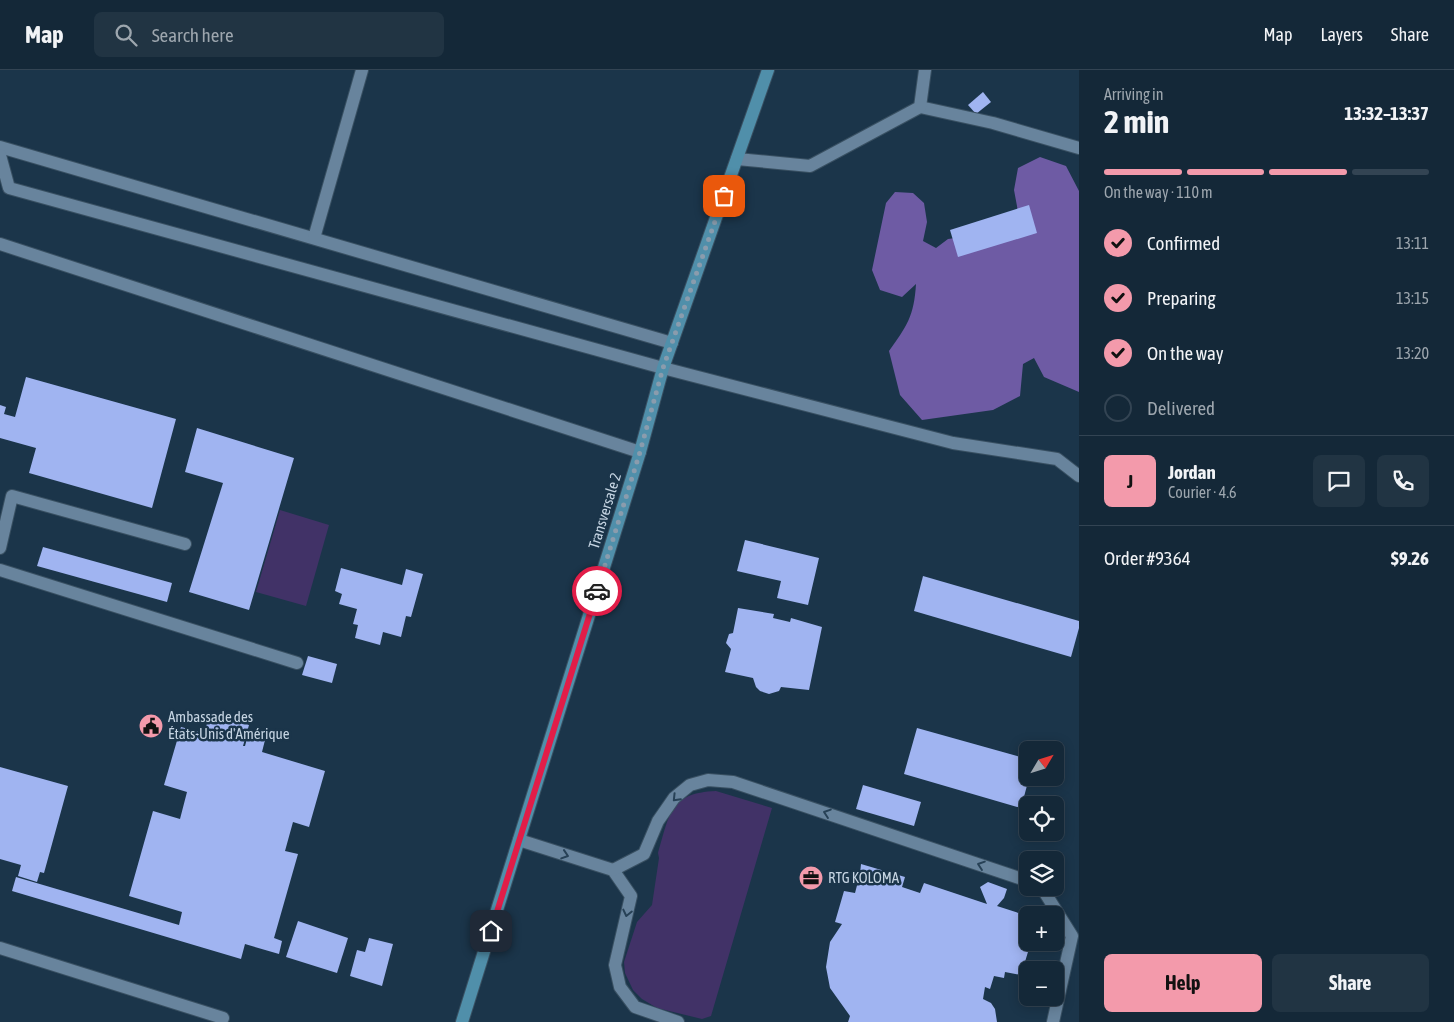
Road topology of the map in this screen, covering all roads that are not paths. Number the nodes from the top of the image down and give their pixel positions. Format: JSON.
{"nodes":[{"id":1,"x":362,"y":70,"type":"edge"},
{"id":2,"x":768,"y":70,"type":"edge"},
{"id":3,"x":925,"y":70,"type":"edge"},
{"id":4,"x":920,"y":107,"type":"junction"},
{"id":5,"x":0,"y":147,"type":"edge"},
{"id":6,"x":1079,"y":148,"type":"edge"},
{"id":7,"x":0,"y":155,"type":"edge"},
{"id":8,"x":737,"y":159,"type":"junction"},
{"id":9,"x":314,"y":238,"type":"junction"},
{"id":10,"x":0,"y":244,"type":"edge"},
{"id":11,"x":672,"y":343,"type":"junction"},
{"id":12,"x":663,"y":368,"type":"junction"},
{"id":13,"x":640,"y":452,"type":"junction"},
{"id":14,"x":1079,"y":476,"type":"edge"},
{"id":15,"x":185,"y":544,"type":"dead end"},
{"id":16,"x":0,"y":548,"type":"edge"},
{"id":17,"x":0,"y":570,"type":"edge"},
{"id":18,"x":297,"y":663,"type":"dead end"},
{"id":19,"x":519,"y":840,"type":"junction"},
{"id":20,"x":613,"y":870,"type":"junction"},
{"id":21,"x":1019,"y":878,"type":"edge"},
{"id":22,"x":1047,"y":896,"type":"edge"},
{"id":23,"x":0,"y":948,"type":"edge"},
{"id":24,"x":223,"y":1018,"type":"dead end"},
{"id":25,"x":462,"y":1022,"type":"edge"},
{"id":26,"x":678,"y":1022,"type":"edge"},
{"id":27,"x":1053,"y":1022,"type":"edge"}],
"edges":[{"from":1,"to":9,"type":"street"},
{"from":2,"to":8,"type":"main road","name":"Transversale 2"},
{"from":3,"to":4,"type":"street"},
{"from":4,"to":6,"type":"street"},
{"from":4,"to":8,"type":"street"},
{"from":5,"to":9,"type":"street"},
{"from":7,"to":12,"type":"street"},
{"from":8,"to":11,"type":"main road","name":"Transversale 2"},
{"from":9,"to":11,"type":"street"},
{"from":10,"to":13,"type":"street"},
{"from":11,"to":12,"type":"main road","name":"Transversale 2"},
{"from":12,"to":13,"type":"main road","name":"Transversale 2"},
{"from":12,"to":14,"type":"street"},
{"from":13,"to":19,"type":"main road","name":"Transversale 2"},
{"from":15,"to":16,"type":"street"},
{"from":17,"to":18,"type":"street"},
{"from":19,"to":20,"type":"street","one_way":true},
{"from":19,"to":25,"type":"main road","name":"Transversale 2"},
{"from":21,"to":20,"type":"street","one_way":true},
{"from":20,"to":26,"type":"street","one_way":true},
{"from":22,"to":27,"type":"street"},
{"from":23,"to":24,"type":"street"}]}
